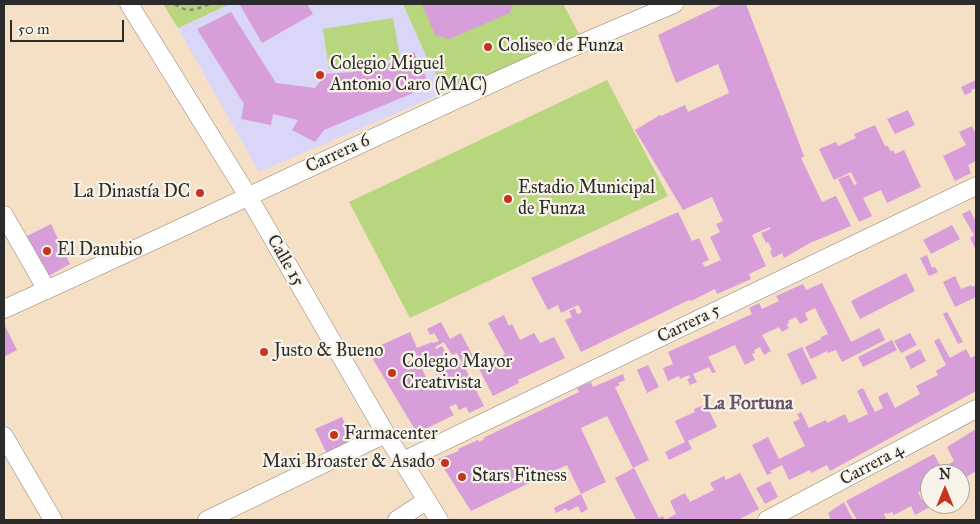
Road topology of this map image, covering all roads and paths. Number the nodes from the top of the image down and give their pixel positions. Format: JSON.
{"nodes":[{"id":1,"x":129,"y":4,"type":"edge"},
{"id":2,"x":175,"y":4,"type":"edge"},
{"id":3,"x":209,"y":4,"type":"edge"},
{"id":4,"x":674,"y":4,"type":"edge"},
{"id":5,"x":976,"y":186,"type":"edge"},
{"id":6,"x":248,"y":196,"type":"junction"},
{"id":7,"x":4,"y":215,"type":"edge"},
{"id":8,"x":47,"y":290,"type":"junction"},
{"id":9,"x":4,"y":309,"type":"edge"},
{"id":10,"x":976,"y":409,"type":"edge"},
{"id":11,"x":4,"y":436,"type":"edge"},
{"id":12,"x":386,"y":436,"type":"junction"},
{"id":13,"x":403,"y":462,"type":"junction"},
{"id":14,"x":427,"y":500,"type":"junction"},
{"id":15,"x":53,"y":520,"type":"edge"},
{"id":16,"x":207,"y":520,"type":"edge"},
{"id":17,"x":397,"y":520,"type":"edge"},
{"id":18,"x":439,"y":520,"type":"edge"},
{"id":19,"x":767,"y":520,"type":"edge"}],
"edges":[{"from":1,"to":6,"type":"street","name":"Calle 15"},
{"from":2,"to":3,"type":"path"},
{"from":4,"to":6,"type":"street","name":"Carrera 6"},
{"from":5,"to":13,"type":"street","name":"Carrera 5"},
{"from":6,"to":8,"type":"street","name":"Carrera 6"},
{"from":6,"to":12,"type":"street","name":"Calle 15"},
{"from":7,"to":8,"type":"street"},
{"from":8,"to":9,"type":"street","name":"Carrera 6"},
{"from":10,"to":19,"type":"street","name":"Carrera 4"},
{"from":11,"to":15,"type":"street"},
{"from":12,"to":13,"type":"street","name":"Calle 15"},
{"from":12,"to":16,"type":"street"},
{"from":13,"to":14,"type":"street","name":"Calle 15"},
{"from":14,"to":17,"type":"street"},
{"from":14,"to":18,"type":"street","name":"Calle 15"}]}
